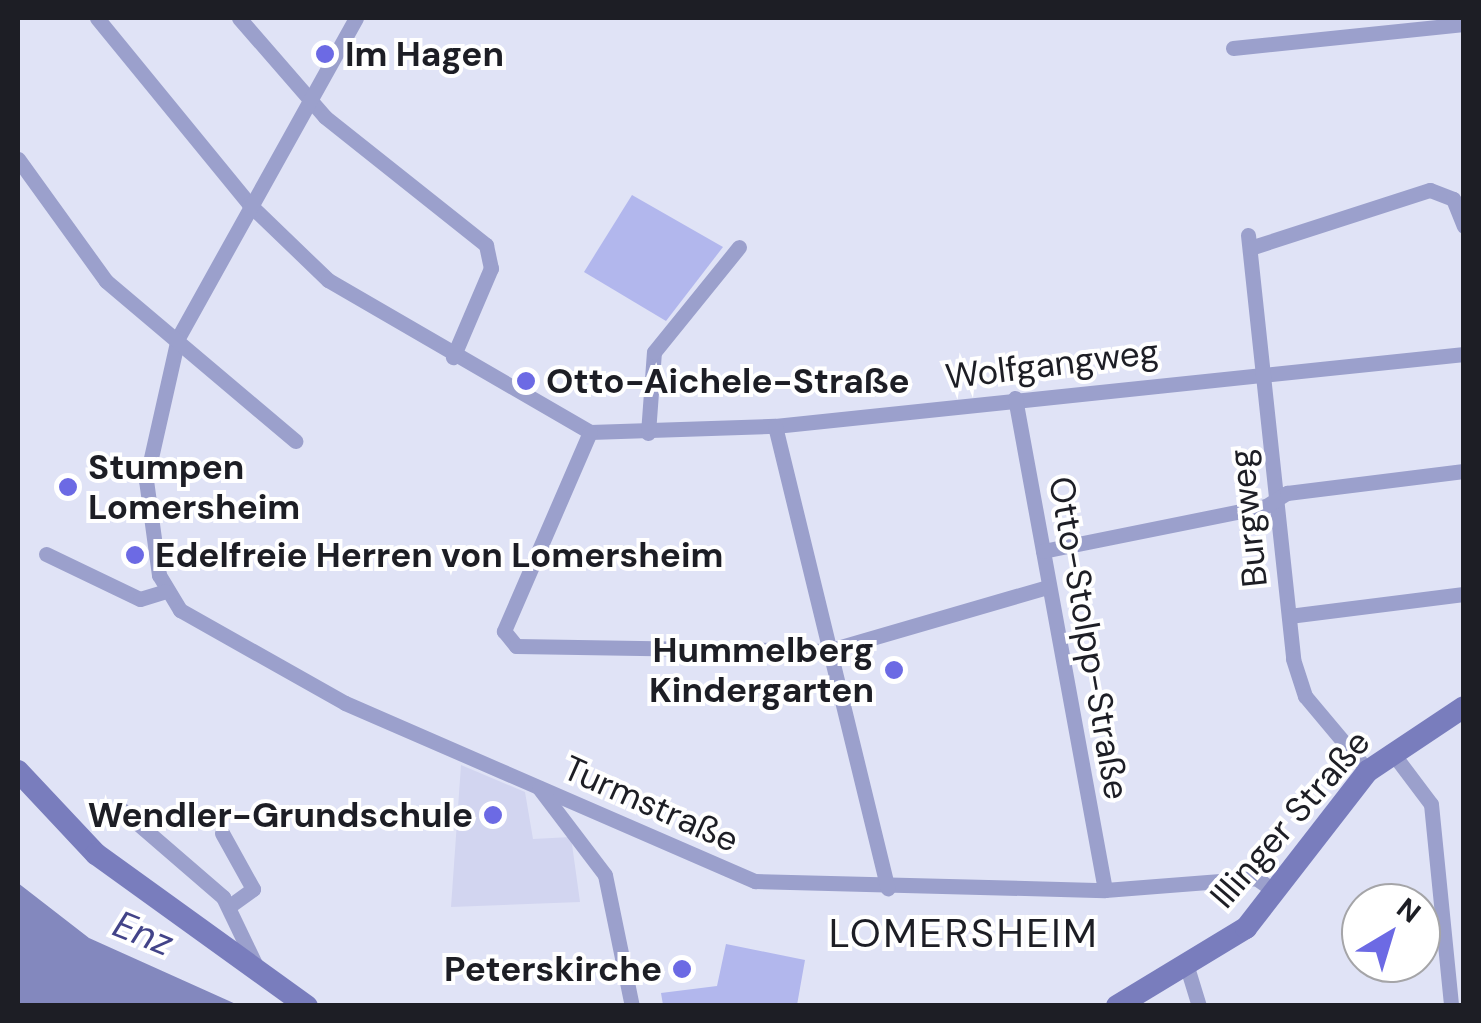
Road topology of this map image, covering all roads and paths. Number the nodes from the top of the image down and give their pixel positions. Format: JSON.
{"nodes":[{"id":1,"x":97,"y":18,"type":"edge"},
{"id":2,"x":239,"y":18,"type":"edge"},
{"id":3,"x":356,"y":18,"type":"edge"},
{"id":4,"x":1464,"y":24,"type":"edge"},
{"id":5,"x":1233,"y":48,"type":"dead end"},
{"id":6,"x":308,"y":101,"type":"junction"},
{"id":7,"x":18,"y":159,"type":"edge"},
{"id":8,"x":249,"y":204,"type":"junction"},
{"id":9,"x":1463,"y":227,"type":"edge"},
{"id":10,"x":739,"y":247,"type":"dead end"},
{"id":11,"x":178,"y":338,"type":"junction"},
{"id":12,"x":1464,"y":354,"type":"edge"},
{"id":13,"x":453,"y":357,"type":"junction"},
{"id":14,"x":1262,"y":371,"type":"junction"},
{"id":15,"x":1015,"y":398,"type":"junction"},
{"id":16,"x":775,"y":426,"type":"junction"},
{"id":17,"x":590,"y":432,"type":"junction"},
{"id":18,"x":648,"y":433,"type":"junction"},
{"id":19,"x":295,"y":441,"type":"dead end"},
{"id":20,"x":1464,"y":471,"type":"edge"},
{"id":21,"x":1276,"y":500,"type":"junction"},
{"id":22,"x":1042,"y":550,"type":"junction"},
{"id":23,"x":46,"y":554,"type":"dead end"},
{"id":24,"x":1048,"y":586,"type":"junction"},
{"id":25,"x":166,"y":592,"type":"junction"},
{"id":26,"x":1464,"y":594,"type":"edge"},
{"id":27,"x":1289,"y":616,"type":"junction"},
{"id":28,"x":827,"y":651,"type":"junction"},
{"id":29,"x":1464,"y":707,"type":"edge"},
{"id":30,"x":1390,"y":751,"type":"junction"},
{"id":31,"x":18,"y":770,"type":"edge"},
{"id":32,"x":1368,"y":771,"type":"junction"},
{"id":33,"x":537,"y":785,"type":"junction"},
{"id":34,"x":121,"y":808,"type":"dead end"},
{"id":35,"x":222,"y":833,"type":"dead end"},
{"id":36,"x":888,"y":888,"type":"junction"},
{"id":37,"x":1105,"y":890,"type":"junction"},
{"id":38,"x":1276,"y":892,"type":"junction"},
{"id":39,"x":230,"y":906,"type":"junction"},
{"id":40,"x":1186,"y":967,"type":"junction"},
{"id":41,"x":259,"y":972,"type":"junction"},
{"id":42,"x":307,"y":1006,"type":"edge"},
{"id":43,"x":632,"y":1006,"type":"edge"},
{"id":44,"x":1117,"y":1006,"type":"edge"},
{"id":45,"x":1199,"y":1006,"type":"edge"},
{"id":46,"x":1451,"y":1006,"type":"edge"}],
"edges":[{"from":1,"to":8,"type":"street","name":"Wolfgangweg"},
{"from":2,"to":6,"type":"street"},
{"from":3,"to":6,"type":"street"},
{"from":4,"to":5,"type":"street"},
{"from":6,"to":8,"type":"street"},
{"from":6,"to":13,"type":"street"},
{"from":7,"to":11,"type":"street"},
{"from":8,"to":11,"type":"street"},
{"from":8,"to":13,"type":"street","name":"Wolfgangweg"},
{"from":9,"to":14,"type":"street","name":"Burgweg"},
{"from":10,"to":18,"type":"street"},
{"from":11,"to":19,"type":"street"},
{"from":11,"to":25,"type":"street"},
{"from":12,"to":14,"type":"street","name":"Wolfgangweg"},
{"from":13,"to":17,"type":"street","name":"Wolfgangweg"},
{"from":14,"to":15,"type":"street","name":"Wolfgangweg"},
{"from":14,"to":21,"type":"street","name":"Burgweg"},
{"from":15,"to":16,"type":"street","name":"Wolfgangweg"},
{"from":15,"to":22,"type":"street","name":"Otto-Stolpp-Straße"},
{"from":16,"to":18,"type":"street","name":"Wolfgangweg"},
{"from":16,"to":28,"type":"street"},
{"from":17,"to":18,"type":"street","name":"Wolfgangweg"},
{"from":17,"to":28,"type":"street"},
{"from":20,"to":21,"type":"street"},
{"from":21,"to":22,"type":"street"},
{"from":21,"to":27,"type":"street","name":"Burgweg"},
{"from":22,"to":24,"type":"street","name":"Otto-Stolpp-Straße"},
{"from":23,"to":25,"type":"street"},
{"from":24,"to":28,"type":"street"},
{"from":24,"to":37,"type":"street","name":"Otto-Stolpp-Straße"},
{"from":25,"to":33,"type":"street","name":"Turmstraße"},
{"from":26,"to":27,"type":"street"},
{"from":27,"to":32,"type":"street","name":"Burgweg"},
{"from":28,"to":36,"type":"street"},
{"from":29,"to":30,"type":"street","name":"Illinger Straße"},
{"from":30,"to":32,"type":"street","name":"Illinger Straße"},
{"from":30,"to":46,"type":"street"},
{"from":31,"to":41,"type":"street"},
{"from":32,"to":38,"type":"street","name":"Illinger Straße"},
{"from":33,"to":36,"type":"street","name":"Turmstraße"},
{"from":33,"to":43,"type":"street"},
{"from":34,"to":39,"type":"street"},
{"from":35,"to":39,"type":"street"},
{"from":36,"to":37,"type":"street","name":"Turmstraße"},
{"from":37,"to":38,"type":"street","name":"Turmstraße"},
{"from":38,"to":40,"type":"street","name":"Illinger Straße"},
{"from":39,"to":41,"type":"street"},
{"from":40,"to":44,"type":"street","name":"Illinger Straße"},
{"from":40,"to":45,"type":"street"},
{"from":41,"to":42,"type":"street"}]}
